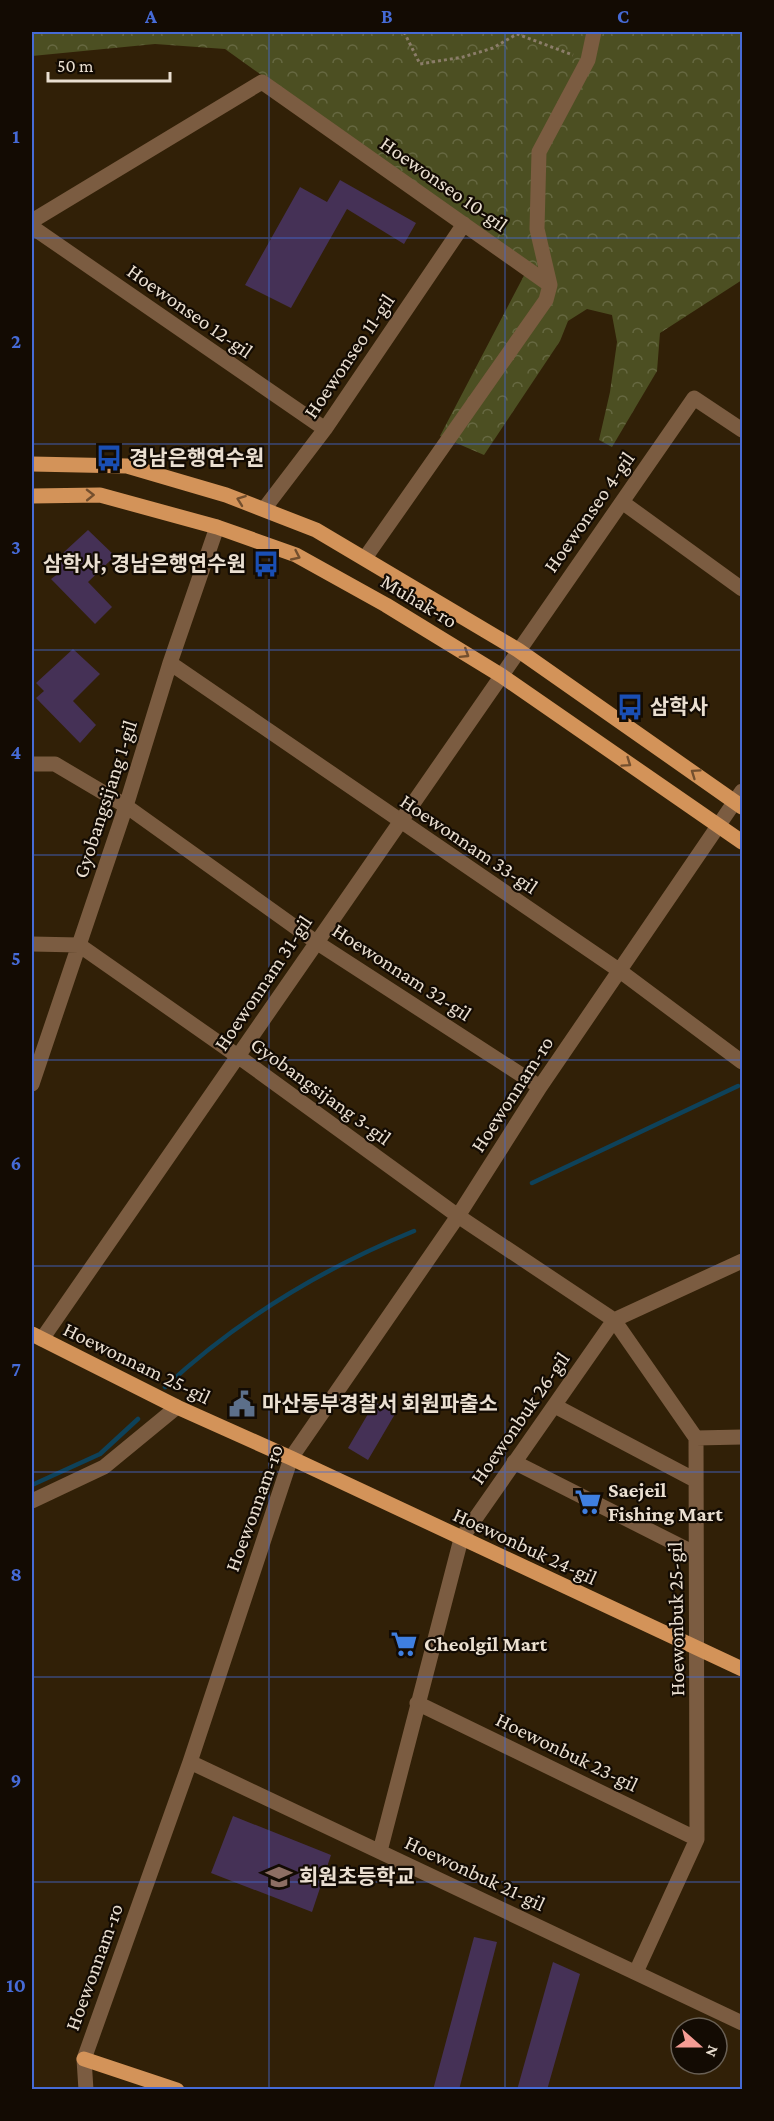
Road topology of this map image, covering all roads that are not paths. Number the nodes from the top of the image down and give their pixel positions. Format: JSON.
{"nodes":[{"id":1,"x":594,"y":32,"type":"edge"},
{"id":2,"x":32,"y":222,"type":"edge"},
{"id":3,"x":464,"y":224,"type":"junction"},
{"id":4,"x":32,"y":227,"type":"edge"},
{"id":5,"x":550,"y":285,"type":"junction"},
{"id":6,"x":325,"y":429,"type":"junction"},
{"id":7,"x":742,"y":430,"type":"edge"},
{"id":8,"x":32,"y":464,"type":"edge"},
{"id":9,"x":32,"y":496,"type":"edge"},
{"id":10,"x":622,"y":502,"type":"junction"},
{"id":11,"x":264,"y":509,"type":"junction"},
{"id":12,"x":217,"y":527,"type":"junction"},
{"id":13,"x":365,"y":558,"type":"junction"},
{"id":14,"x":742,"y":589,"type":"edge"},
{"id":15,"x":518,"y":650,"type":"junction"},
{"id":16,"x":170,"y":663,"type":"junction"},
{"id":17,"x":502,"y":676,"type":"junction"},
{"id":18,"x":32,"y":764,"type":"edge"},
{"id":19,"x":740,"y":800,"type":"edge"},
{"id":20,"x":126,"y":806,"type":"junction"},
{"id":21,"x":399,"y":822,"type":"junction"},
{"id":22,"x":718,"y":826,"type":"junction"},
{"id":23,"x":742,"y":842,"type":"edge"},
{"id":24,"x":316,"y":942,"type":"junction"},
{"id":25,"x":32,"y":944,"type":"edge"},
{"id":26,"x":79,"y":945,"type":"junction"},
{"id":27,"x":620,"y":971,"type":"junction"},
{"id":28,"x":239,"y":1057,"type":"junction"},
{"id":29,"x":742,"y":1062,"type":"edge"},
{"id":30,"x":32,"y":1084,"type":"edge"},
{"id":31,"x":540,"y":1087,"type":"junction"},
{"id":32,"x":458,"y":1216,"type":"junction"},
{"id":33,"x":742,"y":1261,"type":"edge"},
{"id":34,"x":614,"y":1320,"type":"junction"},
{"id":35,"x":37,"y":1337,"type":"edge"},
{"id":36,"x":555,"y":1406,"type":"junction"},
{"id":37,"x":177,"y":1407,"type":"junction"},
{"id":38,"x":742,"y":1437,"type":"edge"},
{"id":39,"x":696,"y":1438,"type":"junction"},
{"id":40,"x":291,"y":1458,"type":"junction"},
{"id":41,"x":514,"y":1462,"type":"junction"},
{"id":42,"x":695,"y":1480,"type":"junction"},
{"id":43,"x":32,"y":1501,"type":"edge"},
{"id":44,"x":461,"y":1539,"type":"junction"},
{"id":45,"x":696,"y":1554,"type":"junction"},
{"id":46,"x":698,"y":1650,"type":"junction"},
{"id":47,"x":742,"y":1669,"type":"edge"},
{"id":48,"x":417,"y":1704,"type":"junction"},
{"id":49,"x":189,"y":1762,"type":"junction"},
{"id":50,"x":697,"y":1839,"type":"junction"},
{"id":51,"x":380,"y":1851,"type":"junction"},
{"id":52,"x":636,"y":1972,"type":"junction"},
{"id":53,"x":742,"y":2023,"type":"edge"},
{"id":54,"x":84,"y":2059,"type":"junction"},
{"id":55,"x":86,"y":2090,"type":"edge"},
{"id":56,"x":177,"y":2090,"type":"edge"}],
"edges":[{"from":1,"to":5,"type":"street"},
{"from":2,"to":3,"type":"street","name":"Hoewonseo 10-gil"},
{"from":3,"to":5,"type":"street","name":"Hoewonseo 10-gil"},
{"from":3,"to":6,"type":"street","name":"Hoewonseo 11-gil"},
{"from":4,"to":6,"type":"street","name":"Hoewonseo 12-gil"},
{"from":5,"to":13,"type":"street"},
{"from":6,"to":11,"type":"street","name":"Hoewonseo 11-gil"},
{"from":7,"to":10,"type":"street","name":"Hoewonseo 4-gil"},
{"from":11,"to":8,"type":"main road","name":"Muhak-ro","one_way":true},
{"from":9,"to":12,"type":"main road","name":"Muhak-ro","one_way":true},
{"from":10,"to":14,"type":"street"},
{"from":10,"to":15,"type":"street","name":"Hoewonseo 4-gil"},
{"from":11,"to":13,"type":"main road","name":"Muhak-ro"},
{"from":12,"to":16,"type":"street","name":"Gyobangsijang 1-gil"},
{"from":12,"to":17,"type":"main road","name":"Muhak-ro","one_way":true},
{"from":13,"to":15,"type":"main road","name":"Muhak-ro"},
{"from":15,"to":17,"type":"street","name":"Hoewonnam 31-gil"},
{"from":19,"to":15,"type":"main road","name":"Muhak-ro","one_way":true},
{"from":16,"to":20,"type":"street","name":"Gyobangsijang 1-gil"},
{"from":16,"to":21,"type":"street","name":"Hoewonnam 33-gil"},
{"from":17,"to":21,"type":"street","name":"Hoewonnam 31-gil"},
{"from":17,"to":22,"type":"main road","name":"Muhak-ro","one_way":true},
{"from":18,"to":20,"type":"street","name":"Hoewonnam 32-gil"},
{"from":19,"to":22,"type":"street","name":"Hoewonnam-ro"},
{"from":20,"to":24,"type":"street","name":"Hoewonnam 32-gil"},
{"from":20,"to":26,"type":"street","name":"Gyobangsijang 1-gil"},
{"from":21,"to":24,"type":"street","name":"Hoewonnam 31-gil"},
{"from":21,"to":27,"type":"street","name":"Hoewonnam 33-gil"},
{"from":22,"to":23,"type":"main road","name":"Muhak-ro"},
{"from":22,"to":27,"type":"street","name":"Hoewonnam-ro"},
{"from":24,"to":28,"type":"street","name":"Hoewonnam 31-gil"},
{"from":24,"to":31,"type":"street","name":"Hoewonnam 32-gil"},
{"from":25,"to":26,"type":"street"},
{"from":26,"to":28,"type":"street","name":"Gyobangsijang 3-gil"},
{"from":26,"to":30,"type":"street","name":"Gyobangsijang 1-gil"},
{"from":27,"to":29,"type":"street","name":"Hoewonnam 33-gil"},
{"from":27,"to":31,"type":"street","name":"Hoewonnam-ro"},
{"from":28,"to":32,"type":"street","name":"Gyobangsijang 3-gil"},
{"from":28,"to":35,"type":"street","name":"Hoewonnam 31-gil"},
{"from":31,"to":32,"type":"street","name":"Hoewonnam-ro"},
{"from":32,"to":34,"type":"street"},
{"from":32,"to":40,"type":"street","name":"Hoewonnam-ro"},
{"from":33,"to":34,"type":"street"},
{"from":34,"to":36,"type":"street","name":"Hoewonbuk 26-gil"},
{"from":34,"to":39,"type":"street"},
{"from":35,"to":37,"type":"main road","name":"Hoewonnam 25-gil"},
{"from":36,"to":41,"type":"street","name":"Hoewonbuk 26-gil"},
{"from":36,"to":42,"type":"street"},
{"from":37,"to":40,"type":"main road","name":"Hoewonnam 25-gil"},
{"from":37,"to":43,"type":"street"},
{"from":38,"to":39,"type":"street"},
{"from":39,"to":42,"type":"street","name":"Hoewonbuk 25-gil"},
{"from":40,"to":44,"type":"main road","name":"Hoewonbuk 24-gil"},
{"from":40,"to":49,"type":"street","name":"Hoewonnam-ro"},
{"from":41,"to":44,"type":"street","name":"Hoewonbuk 26-gil"},
{"from":41,"to":45,"type":"street"},
{"from":42,"to":45,"type":"street","name":"Hoewonbuk 25-gil"},
{"from":44,"to":46,"type":"main road","name":"Hoewonbuk 24-gil"},
{"from":44,"to":48,"type":"street","name":"Hoewonbuk 26-gil"},
{"from":45,"to":46,"type":"street","name":"Hoewonbuk 25-gil"},
{"from":46,"to":47,"type":"main road","name":"Hoewonbuk 24-gil"},
{"from":46,"to":50,"type":"street","name":"Hoewonbuk 25-gil"},
{"from":48,"to":50,"type":"street","name":"Hoewonbuk 23-gil"},
{"from":48,"to":51,"type":"street","name":"Hoewonbuk 26-gil"},
{"from":49,"to":51,"type":"street","name":"Hoewonbuk 21-gil"},
{"from":49,"to":54,"type":"street","name":"Hoewonnam-ro"},
{"from":50,"to":52,"type":"street","name":"Hoewonbuk 25-gil"},
{"from":51,"to":52,"type":"street","name":"Hoewonbuk 21-gil"},
{"from":52,"to":53,"type":"street","name":"Hoewonbuk 21-gil"},
{"from":54,"to":55,"type":"street","name":"Hoewonnam-ro"},
{"from":54,"to":56,"type":"main road"}]}
